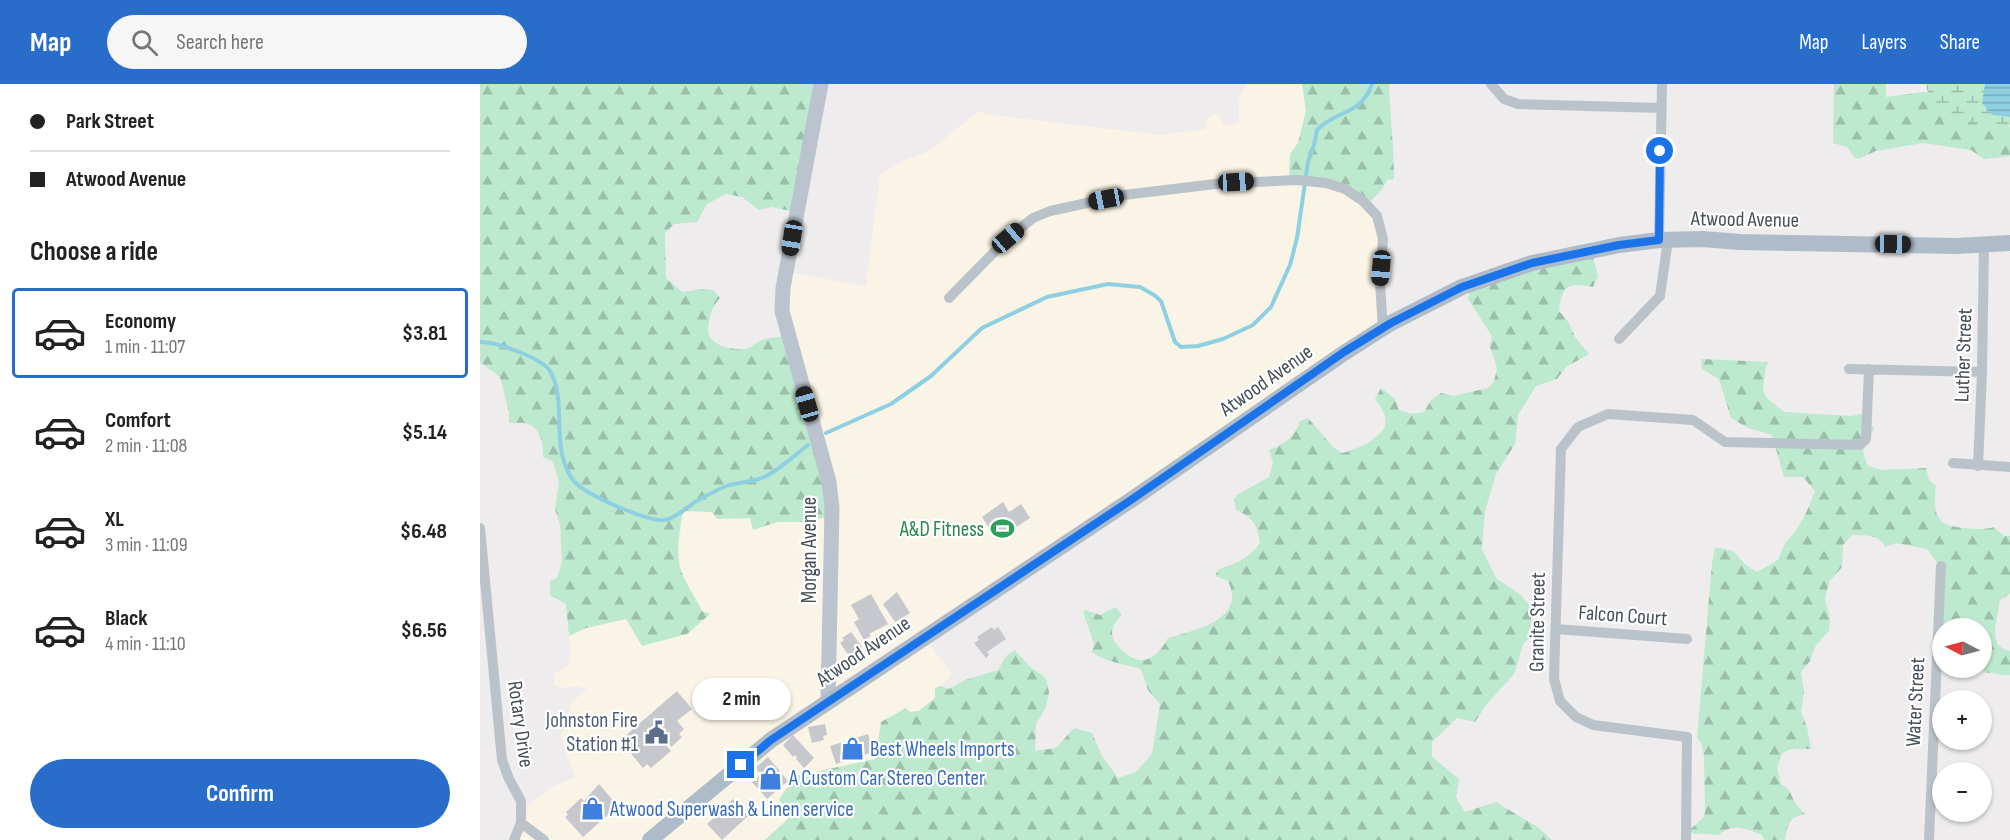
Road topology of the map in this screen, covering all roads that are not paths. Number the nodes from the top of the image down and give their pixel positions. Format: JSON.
{"nodes":[{"id":1,"x":821,"y":84,"type":"edge"},
{"id":2,"x":1491,"y":84,"type":"edge"},
{"id":3,"x":1662,"y":84,"type":"edge"},
{"id":4,"x":1661,"y":108,"type":"junction"},
{"id":5,"x":1663,"y":240,"type":"junction"},
{"id":6,"x":2010,"y":243,"type":"edge"},
{"id":7,"x":1984,"y":245,"type":"junction"},
{"id":8,"x":949,"y":298,"type":"dead end"},
{"id":9,"x":1383,"y":329,"type":"junction"},
{"id":10,"x":1619,"y":339,"type":"dead end"},
{"id":11,"x":1849,"y":369,"type":"dead end"},
{"id":12,"x":1869,"y":369,"type":"junction"},
{"id":13,"x":1982,"y":372,"type":"junction"},
{"id":14,"x":1953,"y":463,"type":"dead end"},
{"id":15,"x":1978,"y":466,"type":"junction"},
{"id":16,"x":2010,"y":467,"type":"edge"},
{"id":17,"x":480,"y":528,"type":"edge"},
{"id":18,"x":1941,"y":566,"type":"dead end"},
{"id":19,"x":1556,"y":629,"type":"junction"},
{"id":20,"x":1687,"y":639,"type":"dead end"},
{"id":21,"x":828,"y":702,"type":"junction"},
{"id":22,"x":521,"y":823,"type":"junction"},
{"id":23,"x":514,"y":840,"type":"edge"},
{"id":24,"x":544,"y":840,"type":"edge"},
{"id":25,"x":650,"y":840,"type":"edge"},
{"id":26,"x":1686,"y":840,"type":"edge"},
{"id":27,"x":1929,"y":840,"type":"edge"}],
"edges":[{"from":1,"to":21,"type":"street","name":"Morgan Avenue"},
{"from":2,"to":4,"type":"street"},
{"from":3,"to":4,"type":"street"},
{"from":4,"to":5,"type":"street"},
{"from":5,"to":7,"type":"main road","name":"Atwood Avenue"},
{"from":5,"to":9,"type":"main road","name":"Atwood Avenue"},
{"from":5,"to":10,"type":"street"},
{"from":6,"to":7,"type":"main road","name":"Atwood Avenue"},
{"from":7,"to":13,"type":"street","name":"Luther Street"},
{"from":8,"to":9,"type":"street"},
{"from":9,"to":21,"type":"main road","name":"Atwood Avenue"},
{"from":11,"to":12,"type":"street"},
{"from":12,"to":13,"type":"street"},
{"from":12,"to":19,"type":"street","name":"Granite Street"},
{"from":13,"to":15,"type":"street","name":"Luther Street"},
{"from":14,"to":15,"type":"street"},
{"from":15,"to":16,"type":"street"},
{"from":17,"to":22,"type":"street","name":"Rotary Drive"},
{"from":18,"to":27,"type":"street","name":"Water Street"},
{"from":19,"to":20,"type":"street","name":"Falcon Court"},
{"from":19,"to":26,"type":"street","name":"Granite Street"},
{"from":21,"to":25,"type":"main road","name":"Atwood Avenue"},
{"from":22,"to":23,"type":"street"},
{"from":22,"to":24,"type":"street"}]}
